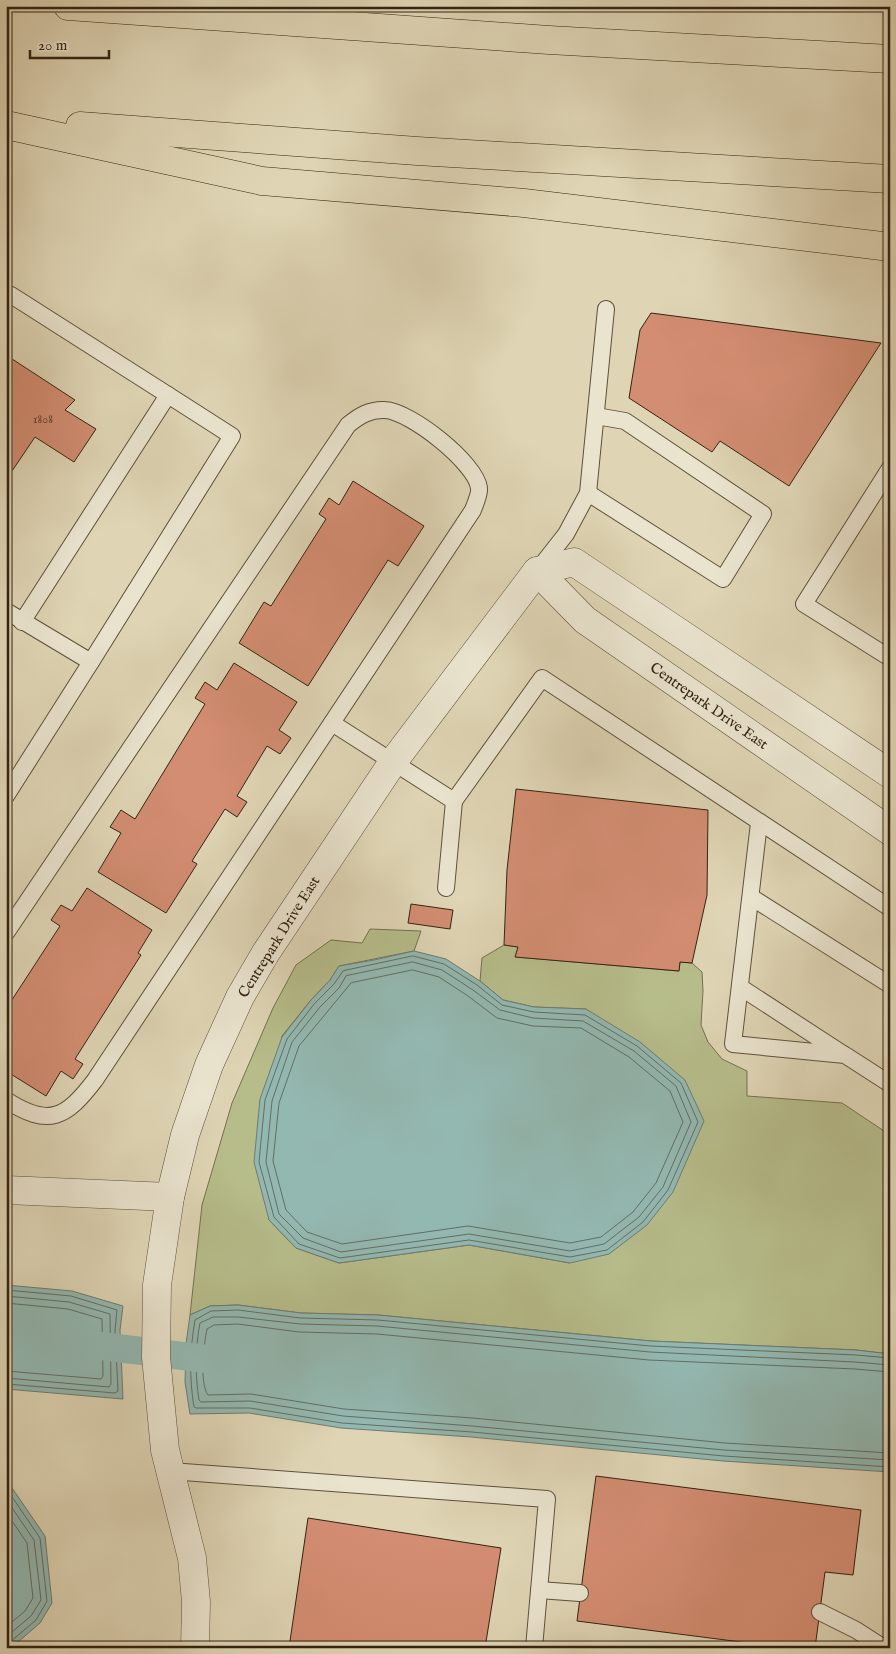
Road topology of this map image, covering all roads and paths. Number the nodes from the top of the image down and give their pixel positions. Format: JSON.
{"nodes":[{"id":1,"x":68,"y":6,"type":"edge"},
{"id":2,"x":890,"y":60,"type":"edge"},
{"id":3,"x":6,"y":121,"type":"edge"},
{"id":4,"x":6,"y":125,"type":"edge"},
{"id":5,"x":890,"y":179,"type":"edge"},
{"id":6,"x":890,"y":247,"type":"edge"},
{"id":7,"x":6,"y":295,"type":"edge"},
{"id":8,"x":606,"y":309,"type":"dead end"},
{"id":9,"x":168,"y":395,"type":"junction"},
{"id":10,"x":596,"y":416,"type":"junction"},
{"id":11,"x":890,"y":468,"type":"edge"},
{"id":12,"x":588,"y":493,"type":"junction"},
{"id":13,"x":537,"y":571,"type":"junction"},
{"id":14,"x":6,"y":612,"type":"edge"},
{"id":15,"x":22,"y":622,"type":"junction"},
{"id":16,"x":890,"y":658,"type":"edge"},
{"id":17,"x":91,"y":662,"type":"junction"},
{"id":18,"x":332,"y":723,"type":"junction"},
{"id":19,"x":393,"y":762,"type":"junction"},
{"id":20,"x":890,"y":774,"type":"edge"},
{"id":21,"x":6,"y":796,"type":"edge"},
{"id":22,"x":454,"y":801,"type":"junction"},
{"id":23,"x":760,"y":823,"type":"junction"},
{"id":24,"x":890,"y":831,"type":"edge"},
{"id":25,"x":446,"y":888,"type":"dead end"},
{"id":26,"x":751,"y":896,"type":"junction"},
{"id":27,"x":890,"y":908,"type":"edge"},
{"id":28,"x":6,"y":933,"type":"edge"},
{"id":29,"x":890,"y":985,"type":"edge"},
{"id":30,"x":740,"y":987,"type":"junction"},
{"id":31,"x":845,"y":1055,"type":"junction"},
{"id":32,"x":890,"y":1084,"type":"edge"},
{"id":33,"x":6,"y":1100,"type":"edge"},
{"id":34,"x":6,"y":1190,"type":"edge"},
{"id":35,"x":170,"y":1197,"type":"junction"},
{"id":36,"x":168,"y":1460,"type":"junction"},
{"id":37,"x":539,"y":1590,"type":"junction"},
{"id":38,"x":580,"y":1593,"type":"dead end"},
{"id":39,"x":820,"y":1612,"type":"dead end"},
{"id":40,"x":195,"y":1648,"type":"edge"},
{"id":41,"x":534,"y":1648,"type":"edge"},
{"id":42,"x":884,"y":1648,"type":"edge"}],
"edges":[{"from":1,"to":2,"type":"highway"},
{"from":3,"to":5,"type":"highway"},
{"from":4,"to":6,"type":"highway"},
{"from":7,"to":9,"type":"lane"},
{"from":8,"to":10,"type":"lane"},
{"from":9,"to":15,"type":"lane"},
{"from":9,"to":17,"type":"lane"},
{"from":10,"to":12,"type":"lane"},
{"from":10,"to":12,"type":"lane"},
{"from":11,"to":16,"type":"lane"},
{"from":12,"to":13,"type":"lane"},
{"from":13,"to":19,"type":"street","name":"Centrepark Drive East"},
{"from":13,"to":20,"type":"street"},
{"from":13,"to":24,"type":"street","name":"Centrepark Drive East"},
{"from":14,"to":15,"type":"lane"},
{"from":15,"to":17,"type":"lane"},
{"from":17,"to":21,"type":"lane"},
{"from":18,"to":19,"type":"lane"},
{"from":18,"to":28,"type":"lane"},
{"from":18,"to":33,"type":"lane"},
{"from":19,"to":22,"type":"lane"},
{"from":19,"to":35,"type":"street","name":"Centrepark Drive East"},
{"from":22,"to":23,"type":"lane"},
{"from":22,"to":25,"type":"lane"},
{"from":23,"to":26,"type":"lane"},
{"from":23,"to":27,"type":"lane"},
{"from":26,"to":29,"type":"lane"},
{"from":26,"to":30,"type":"lane"},
{"from":30,"to":31,"type":"lane"},
{"from":30,"to":31,"type":"lane"},
{"from":31,"to":32,"type":"lane"},
{"from":34,"to":35,"type":"street"},
{"from":35,"to":36,"type":"street","name":"Centrepark Drive East"},
{"from":36,"to":37,"type":"lane"},
{"from":36,"to":40,"type":"street","name":"Centrepark Drive East"},
{"from":37,"to":38,"type":"lane"},
{"from":37,"to":41,"type":"lane"},
{"from":39,"to":42,"type":"lane"}]}
